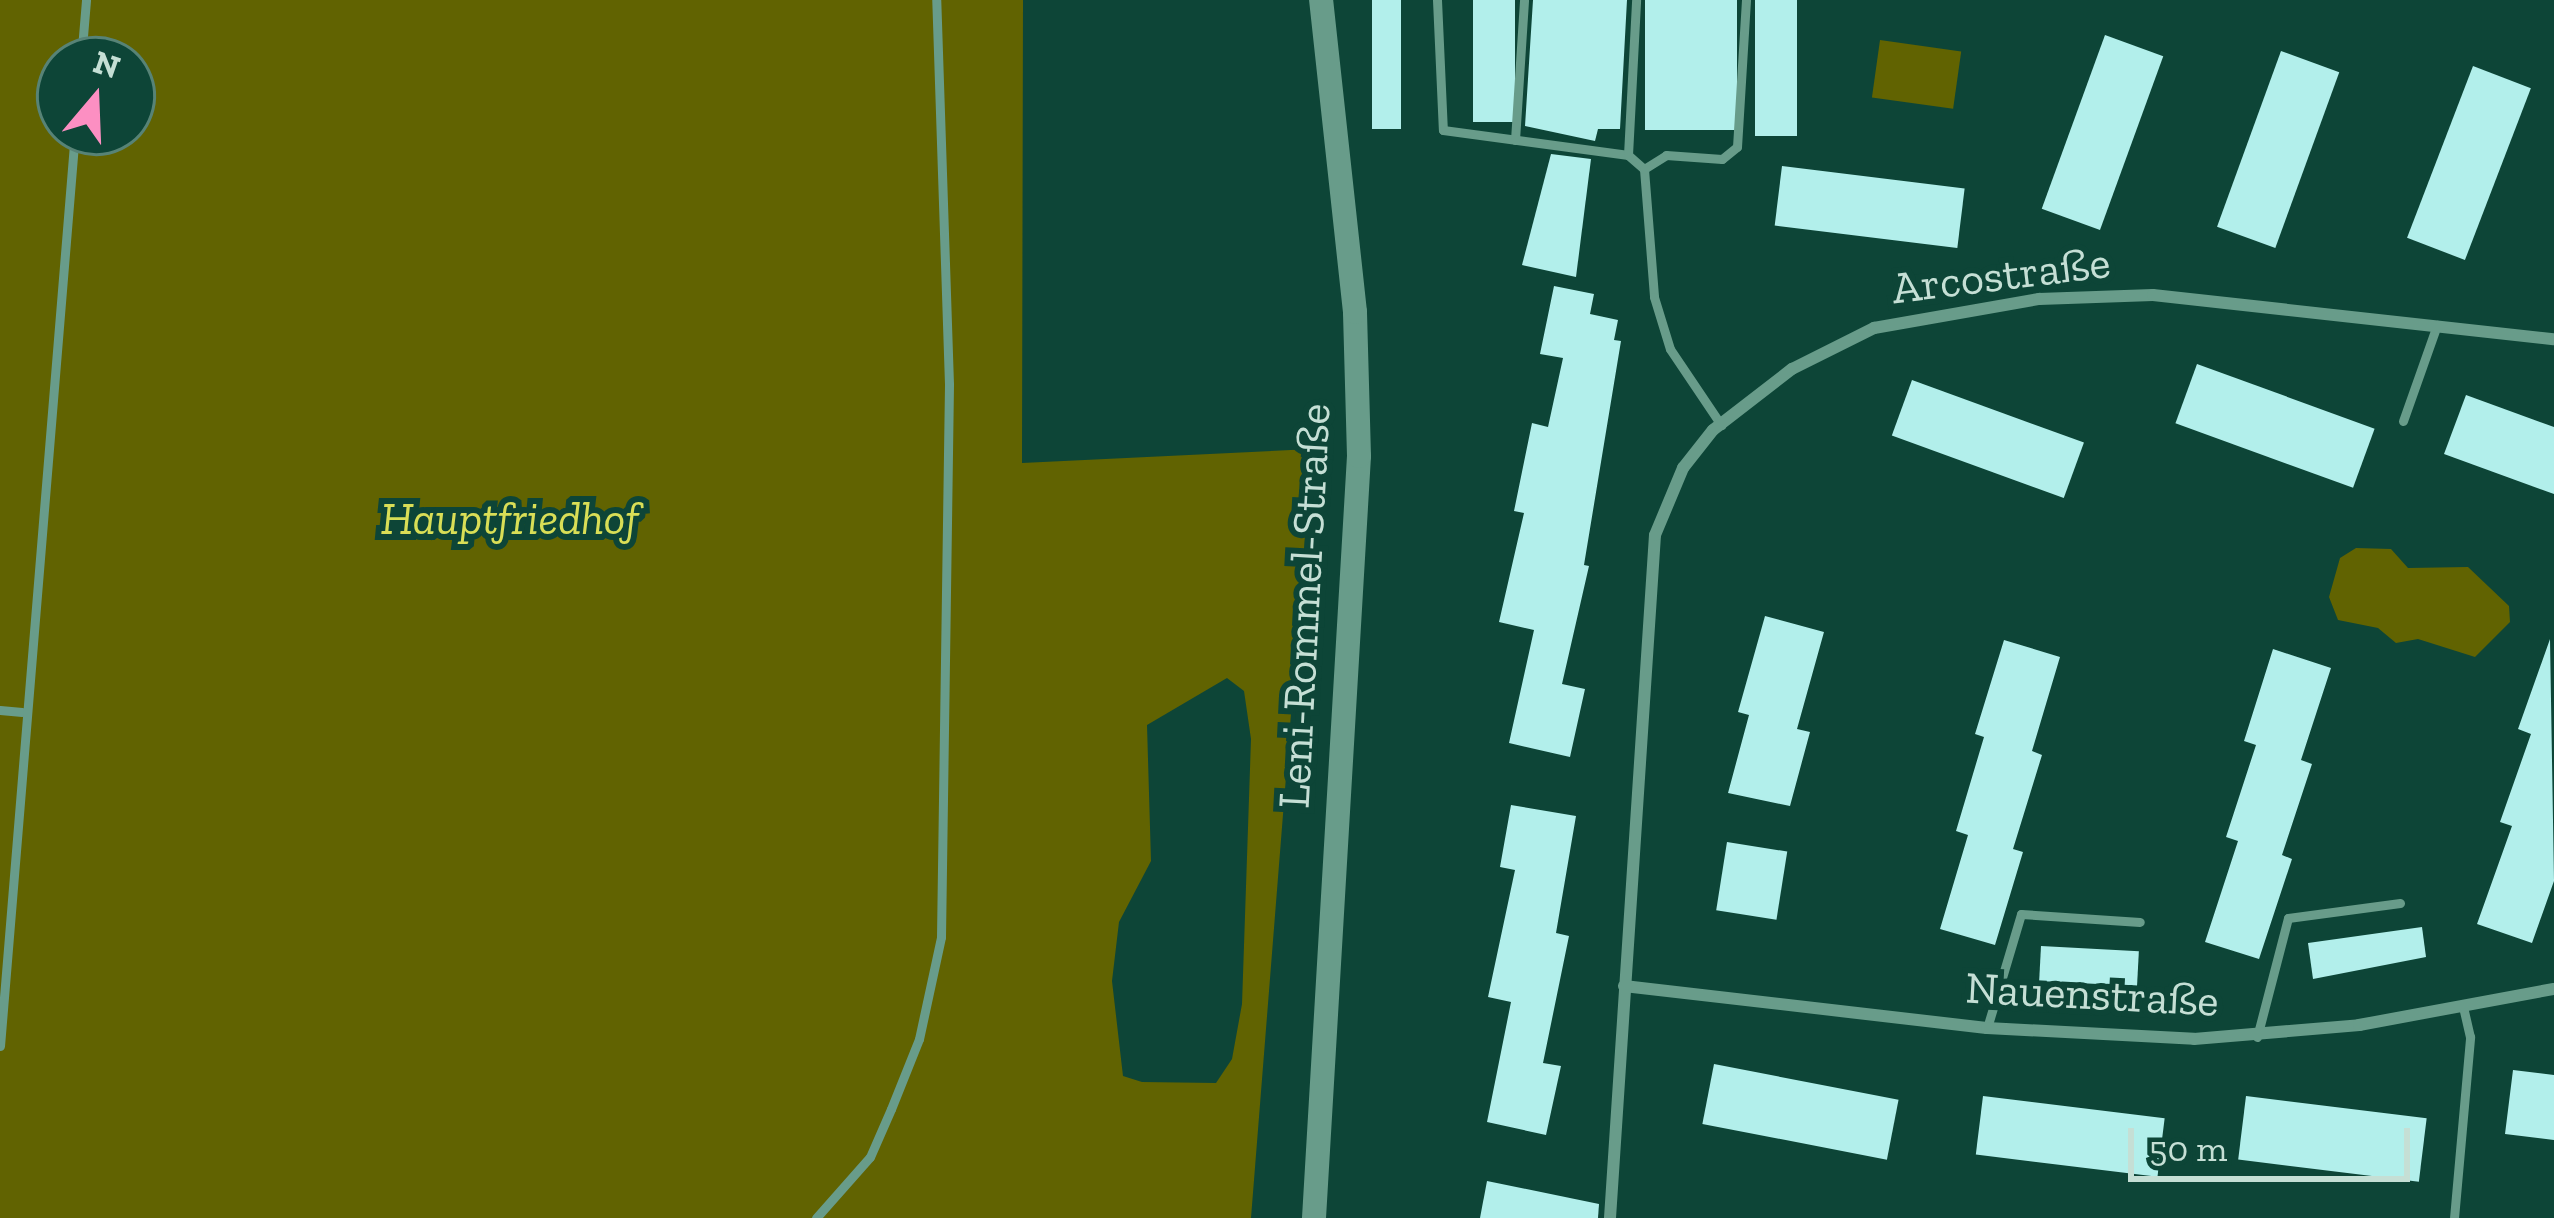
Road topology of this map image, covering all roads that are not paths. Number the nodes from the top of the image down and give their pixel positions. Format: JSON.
{"nodes":[{"id":1,"x":86,"y":0,"type":"edge"},
{"id":2,"x":936,"y":0,"type":"edge"},
{"id":3,"x":1321,"y":0,"type":"edge"},
{"id":4,"x":1437,"y":0,"type":"edge"},
{"id":5,"x":1524,"y":0,"type":"edge"},
{"id":6,"x":1636,"y":0,"type":"edge"},
{"id":7,"x":1747,"y":0,"type":"edge"},
{"id":8,"x":83,"y":36,"type":"edge"},
{"id":9,"x":1515,"y":140,"type":"junction"},
{"id":10,"x":1628,"y":155,"type":"junction"},
{"id":11,"x":73,"y":156,"type":"edge"},
{"id":12,"x":1644,"y":169,"type":"junction"},
{"id":13,"x":2437,"y":325,"type":"junction"},
{"id":14,"x":2554,"y":339,"type":"edge"},
{"id":15,"x":2403,"y":421,"type":"dead end"},
{"id":16,"x":1720,"y":425,"type":"junction"},
{"id":17,"x":0,"y":710,"type":"edge"},
{"id":18,"x":22,"y":712,"type":"junction"},
{"id":19,"x":2400,"y":903,"type":"dead end"},
{"id":20,"x":2140,"y":922,"type":"dead end"},
{"id":21,"x":1624,"y":986,"type":"junction"},
{"id":22,"x":2554,"y":989,"type":"edge"},
{"id":23,"x":2463,"y":1006,"type":"junction"},
{"id":24,"x":1987,"y":1028,"type":"junction"},
{"id":25,"x":2257,"y":1037,"type":"junction"},
{"id":26,"x":0,"y":1046,"type":"edge"},
{"id":27,"x":816,"y":1218,"type":"edge"},
{"id":28,"x":1315,"y":1218,"type":"edge"},
{"id":29,"x":1610,"y":1218,"type":"edge"},
{"id":30,"x":2454,"y":1218,"type":"edge"}],
"edges":[{"from":1,"to":8,"type":"lane"},
{"from":2,"to":27,"type":"lane"},
{"from":3,"to":28,"type":"main road","name":"Leni-Rommel-Straße"},
{"from":4,"to":9,"type":"lane"},
{"from":5,"to":9,"type":"lane"},
{"from":6,"to":10,"type":"lane"},
{"from":7,"to":12,"type":"lane"},
{"from":9,"to":10,"type":"lane"},
{"from":10,"to":12,"type":"lane"},
{"from":11,"to":18,"type":"lane"},
{"from":12,"to":16,"type":"lane"},
{"from":13,"to":14,"type":"street","name":"Arcostraße"},
{"from":13,"to":15,"type":"lane"},
{"from":13,"to":16,"type":"street","name":"Arcostraße"},
{"from":16,"to":21,"type":"street","name":"Arcostraße"},
{"from":17,"to":18,"type":"lane"},
{"from":18,"to":26,"type":"lane"},
{"from":19,"to":25,"type":"lane"},
{"from":20,"to":24,"type":"lane"},
{"from":21,"to":24,"type":"street","name":"Nauenstraße"},
{"from":21,"to":29,"type":"street","name":"Arcostraße"},
{"from":22,"to":23,"type":"street","name":"Nauenstraße"},
{"from":23,"to":25,"type":"street","name":"Nauenstraße"},
{"from":23,"to":30,"type":"lane"},
{"from":24,"to":25,"type":"street","name":"Nauenstraße"}]}
